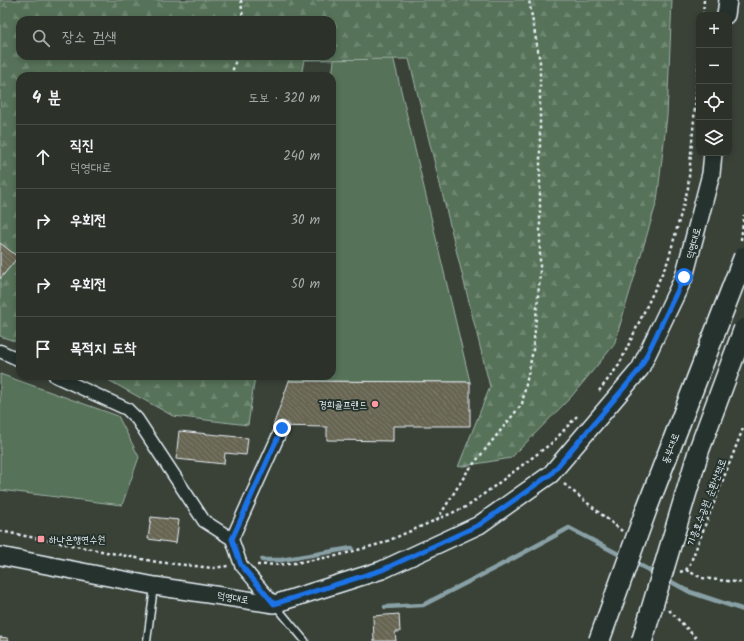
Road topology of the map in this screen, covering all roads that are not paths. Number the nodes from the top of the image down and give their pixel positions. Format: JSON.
{"nodes":[{"id":1,"x":728,"y":0,"type":"edge"},
{"id":2,"x":726,"y":12,"type":"edge"},
{"id":3,"x":713,"y":156,"type":"edge"},
{"id":4,"x":744,"y":257,"type":"edge"},
{"id":5,"x":744,"y":329,"type":"edge"},
{"id":6,"x":0,"y":351,"type":"edge"},
{"id":7,"x":16,"y":358,"type":"edge"},
{"id":8,"x":64,"y":380,"type":"edge"},
{"id":9,"x":282,"y":428,"type":"dead end"},
{"id":10,"x":232,"y":539,"type":"junction"},
{"id":11,"x":0,"y":556,"type":"edge"},
{"id":12,"x":155,"y":586,"type":"junction"},
{"id":13,"x":274,"y":604,"type":"junction"},
{"id":14,"x":148,"y":641,"type":"edge"},
{"id":15,"x":304,"y":641,"type":"edge"},
{"id":16,"x":599,"y":641,"type":"edge"},
{"id":17,"x":642,"y":641,"type":"edge"}],
"edges":[{"from":1,"to":2,"type":"main road"},
{"from":3,"to":13,"type":"main road","name":"덕영대로"},
{"from":4,"to":16,"type":"highway","name":"동부대로","bridge":true},
{"from":5,"to":17,"type":"highway","bridge":true},
{"from":6,"to":7,"type":"street"},
{"from":8,"to":10,"type":"street"},
{"from":9,"to":10,"type":"street"},
{"from":10,"to":13,"type":"street"},
{"from":11,"to":12,"type":"main road","name":"덕영대로"},
{"from":12,"to":13,"type":"main road","name":"덕영대로"},
{"from":12,"to":14,"type":"lane"},
{"from":13,"to":15,"type":"lane"}]}
